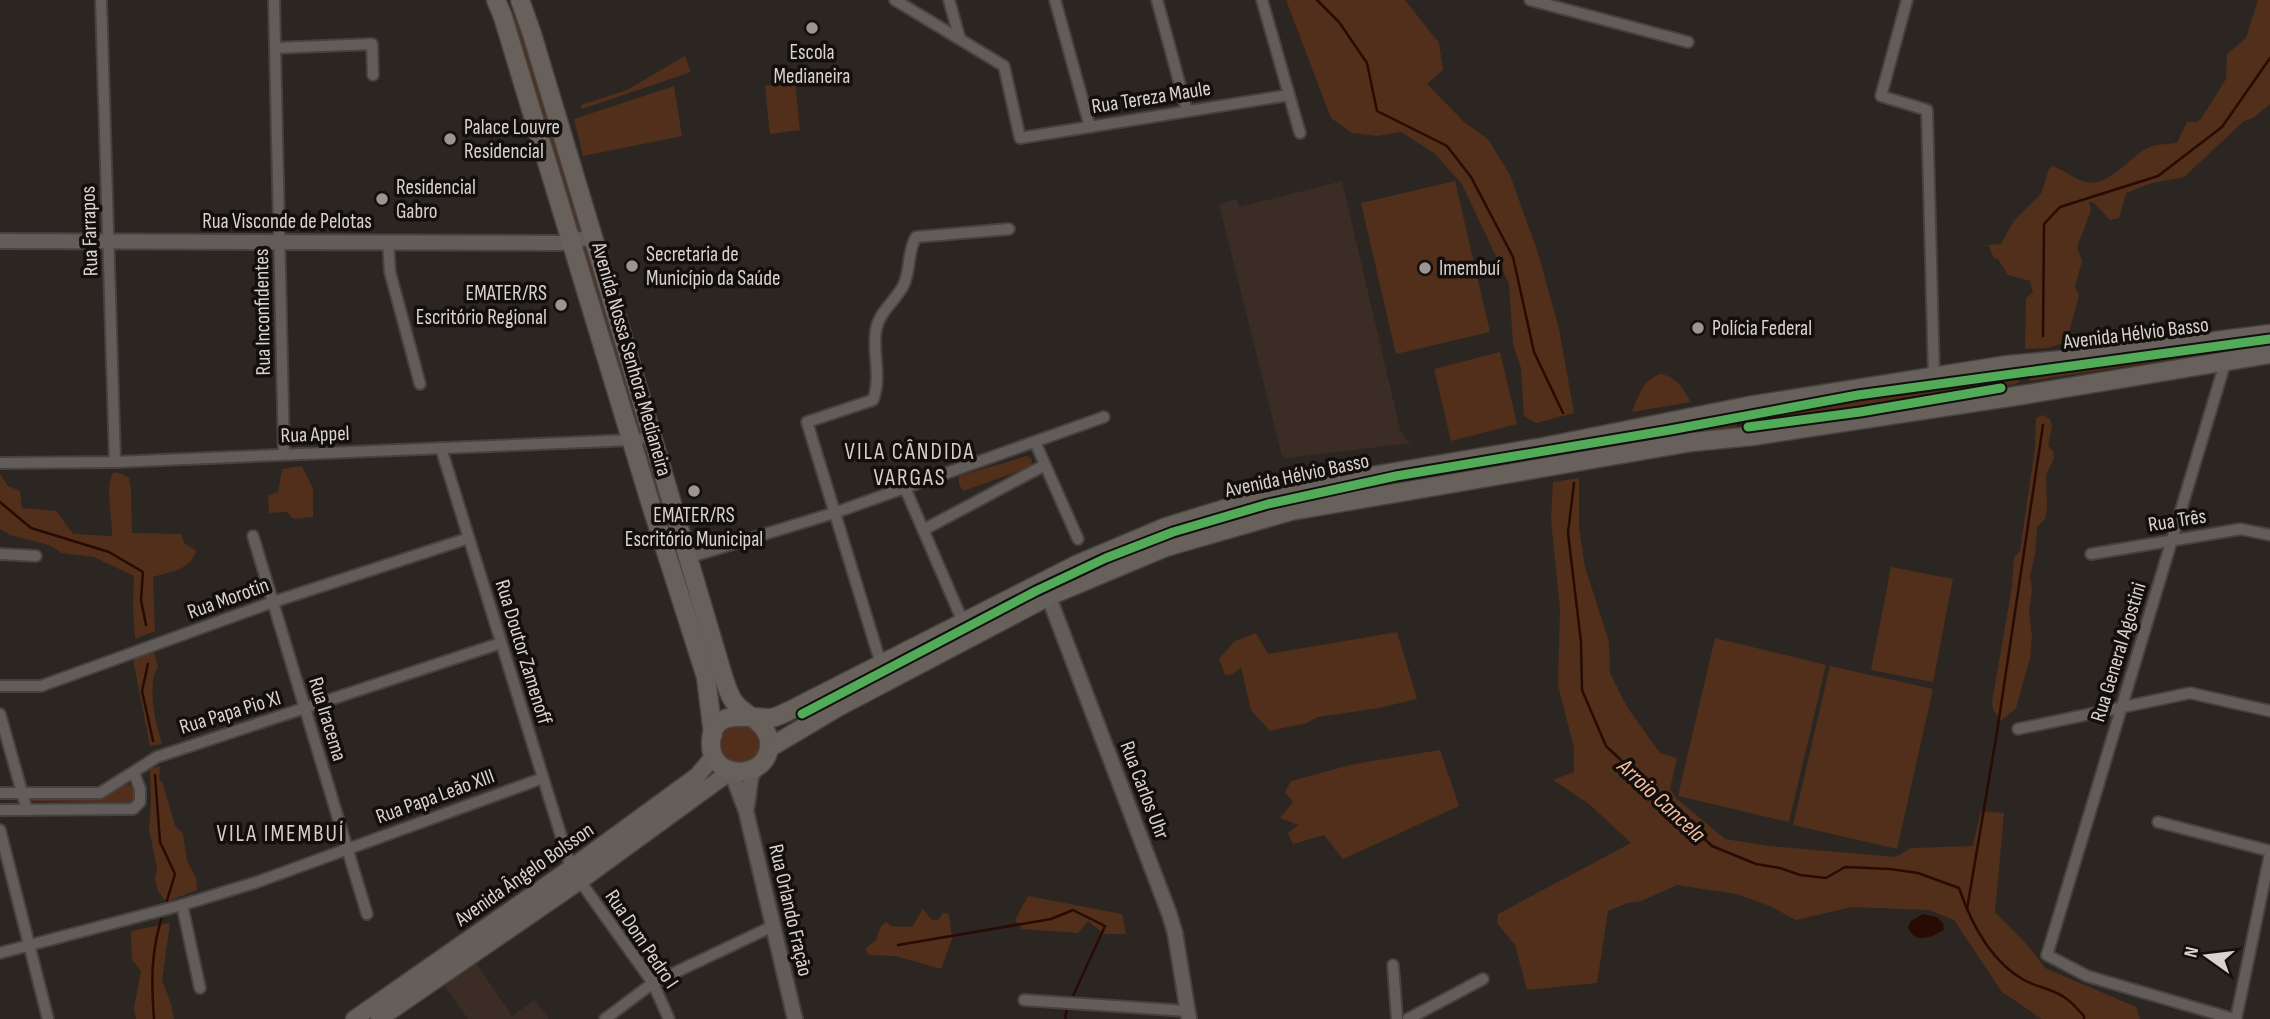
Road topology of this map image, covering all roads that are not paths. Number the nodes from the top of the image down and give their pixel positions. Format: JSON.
{"nodes":[{"id":1,"x":101,"y":0,"type":"edge"},
{"id":2,"x":274,"y":0,"type":"edge"},
{"id":3,"x":895,"y":0,"type":"edge"},
{"id":4,"x":949,"y":0,"type":"edge"},
{"id":5,"x":1055,"y":0,"type":"edge"},
{"id":6,"x":1157,"y":0,"type":"edge"},
{"id":7,"x":1262,"y":0,"type":"edge"},
{"id":8,"x":1530,"y":0,"type":"edge"},
{"id":9,"x":1907,"y":0,"type":"edge"},
{"id":10,"x":526,"y":2,"type":"edge"},
{"id":11,"x":500,"y":8,"type":"edge"},
{"id":12,"x":960,"y":39,"type":"junction"},
{"id":13,"x":1688,"y":42,"type":"dead end"},
{"id":14,"x":275,"y":48,"type":"junction"},
{"id":15,"x":373,"y":75,"type":"dead end"},
{"id":16,"x":1289,"y":95,"type":"junction"},
{"id":17,"x":1187,"y":111,"type":"junction"},
{"id":18,"x":1090,"y":127,"type":"junction"},
{"id":19,"x":1300,"y":133,"type":"dead end"},
{"id":20,"x":1009,"y":229,"type":"dead end"},
{"id":21,"x":593,"y":237,"type":"junction"},
{"id":22,"x":0,"y":241,"type":"edge"},
{"id":23,"x":108,"y":241,"type":"junction"},
{"id":24,"x":573,"y":241,"type":"junction"},
{"id":25,"x":279,"y":242,"type":"junction"},
{"id":26,"x":388,"y":242,"type":"junction"},
{"id":27,"x":2270,"y":334,"type":"edge"},
{"id":28,"x":2270,"y":354,"type":"edge"},
{"id":29,"x":2226,"y":360,"type":"junction"},
{"id":30,"x":2007,"y":365,"type":"junction"},
{"id":31,"x":1934,"y":377,"type":"junction"},
{"id":32,"x":420,"y":384,"type":"dead end"},
{"id":33,"x":2016,"y":396,"type":"junction"},
{"id":34,"x":1748,"y":406,"type":"junction"},
{"id":35,"x":1104,"y":417,"type":"dead end"},
{"id":36,"x":1753,"y":436,"type":"junction"},
{"id":37,"x":651,"y":437,"type":"junction"},
{"id":38,"x":632,"y":440,"type":"junction"},
{"id":39,"x":1035,"y":442,"type":"junction"},
{"id":40,"x":441,"y":448,"type":"junction"},
{"id":41,"x":284,"y":454,"type":"junction"},
{"id":42,"x":115,"y":462,"type":"junction"},
{"id":43,"x":0,"y":463,"type":"edge"},
{"id":44,"x":1045,"y":465,"type":"junction"},
{"id":45,"x":905,"y":488,"type":"junction"},
{"id":46,"x":834,"y":513,"type":"junction"},
{"id":47,"x":923,"y":530,"type":"junction"},
{"id":48,"x":2270,"y":535,"type":"edge"},
{"id":49,"x":254,"y":536,"type":"dead end"},
{"id":50,"x":469,"y":538,"type":"junction"},
{"id":51,"x":1078,"y":539,"type":"dead end"},
{"id":52,"x":2171,"y":540,"type":"junction"},
{"id":53,"x":0,"y":554,"type":"edge"},
{"id":54,"x":2091,"y":554,"type":"dead end"},
{"id":55,"x":36,"y":556,"type":"dead end"},
{"id":56,"x":678,"y":561,"type":"junction"},
{"id":57,"x":1046,"y":589,"type":"junction"},
{"id":58,"x":273,"y":601,"type":"junction"},
{"id":59,"x":963,"y":622,"type":"junction"},
{"id":60,"x":501,"y":643,"type":"junction"},
{"id":61,"x":881,"y":664,"type":"junction"},
{"id":62,"x":0,"y":686,"type":"edge"},
{"id":63,"x":2121,"y":707,"type":"junction"},
{"id":64,"x":305,"y":709,"type":"junction"},
{"id":65,"x":2270,"y":711,"type":"edge"},
{"id":66,"x":0,"y":714,"type":"edge"},
{"id":67,"x":752,"y":716,"type":"junction"},
{"id":68,"x":2018,"y":729,"type":"dead end"},
{"id":69,"x":713,"y":734,"type":"junction"},
{"id":70,"x":769,"y":748,"type":"junction"},
{"id":71,"x":713,"y":757,"type":"junction"},
{"id":72,"x":758,"y":766,"type":"junction"},
{"id":73,"x":731,"y":771,"type":"junction"},
{"id":74,"x":134,"y":773,"type":"junction"},
{"id":75,"x":543,"y":778,"type":"junction"},
{"id":76,"x":0,"y":793,"type":"edge"},
{"id":77,"x":22,"y":793,"type":"junction"},
{"id":78,"x":0,"y":810,"type":"edge"},
{"id":79,"x":27,"y":810,"type":"junction"},
{"id":80,"x":746,"y":811,"type":"junction"},
{"id":81,"x":2158,"y":822,"type":"dead end"},
{"id":82,"x":0,"y":830,"type":"edge"},
{"id":83,"x":347,"y":848,"type":"junction"},
{"id":84,"x":2270,"y":853,"type":"edge"},
{"id":85,"x":575,"y":875,"type":"junction"},
{"id":86,"x":182,"y":905,"type":"junction"},
{"id":87,"x":367,"y":914,"type":"dead end"},
{"id":88,"x":773,"y":926,"type":"junction"},
{"id":89,"x":30,"y":946,"type":"junction"},
{"id":90,"x":0,"y":953,"type":"edge"},
{"id":91,"x":1393,"y":965,"type":"dead end"},
{"id":92,"x":1483,"y":979,"type":"dead end"},
{"id":93,"x":653,"y":983,"type":"junction"},
{"id":94,"x":200,"y":988,"type":"dead end"},
{"id":95,"x":1024,"y":1000,"type":"dead end"},
{"id":96,"x":1189,"y":1015,"type":"edge"},
{"id":97,"x":388,"y":1016,"type":"edge"},
{"id":98,"x":48,"y":1019,"type":"edge"},
{"id":99,"x":354,"y":1019,"type":"edge"},
{"id":100,"x":606,"y":1019,"type":"edge"},
{"id":101,"x":669,"y":1019,"type":"edge"},
{"id":102,"x":795,"y":1019,"type":"edge"},
{"id":103,"x":1397,"y":1019,"type":"edge"},
{"id":104,"x":1408,"y":1019,"type":"edge"},
{"id":105,"x":2235,"y":1019,"type":"edge"}],
"edges":[{"from":1,"to":23,"type":"street","name":"Rua Farrapos"},
{"from":2,"to":14,"type":"street","name":"Rua Inconfidentes"},
{"from":3,"to":12,"type":"street"},
{"from":4,"to":12,"type":"street"},
{"from":5,"to":18,"type":"street"},
{"from":6,"to":17,"type":"street"},
{"from":7,"to":16,"type":"street"},
{"from":8,"to":13,"type":"street"},
{"from":9,"to":31,"type":"street"},
{"from":10,"to":11,"type":"main road"},
{"from":10,"to":21,"type":"main road","name":"Avenida Nossa Senhora Medianeira"},
{"from":11,"to":24,"type":"main road","name":"Avenida Nossa Senhora Medianeira"},
{"from":12,"to":18,"type":"street","name":"Rua Tereza Maule"},
{"from":14,"to":15,"type":"street"},
{"from":14,"to":25,"type":"street","name":"Rua Inconfidentes"},
{"from":16,"to":17,"type":"street","name":"Rua Tereza Maule"},
{"from":16,"to":19,"type":"street"},
{"from":17,"to":18,"type":"street","name":"Rua Tereza Maule"},
{"from":20,"to":46,"type":"street"},
{"from":21,"to":24,"type":"street","name":"Rua Visconde de Pelotas"},
{"from":21,"to":37,"type":"main road","name":"Avenida Nossa Senhora Medianeira"},
{"from":22,"to":23,"type":"street","name":"Rua Visconde de Pelotas"},
{"from":23,"to":25,"type":"street","name":"Rua Visconde de Pelotas"},
{"from":23,"to":42,"type":"street","name":"Rua Farrapos"},
{"from":24,"to":26,"type":"street","name":"Rua Visconde de Pelotas"},
{"from":24,"to":38,"type":"main road","name":"Avenida Nossa Senhora Medianeira"},
{"from":25,"to":26,"type":"street","name":"Rua Visconde de Pelotas"},
{"from":25,"to":41,"type":"street","name":"Rua Inconfidentes"},
{"from":26,"to":32,"type":"street"},
{"from":27,"to":30,"type":"main road","name":"Avenida Hélvio Basso"},
{"from":28,"to":29,"type":"main road","name":"Avenida Hélvio Basso"},
{"from":29,"to":33,"type":"main road","name":"Avenida Hélvio Basso"},
{"from":29,"to":52,"type":"street","name":"Rua General Agostini"},
{"from":30,"to":31,"type":"main road","name":"Avenida Hélvio Basso"},
{"from":30,"to":33,"type":"main road"},
{"from":31,"to":34,"type":"main road","name":"Avenida Hélvio Basso"},
{"from":33,"to":36,"type":"main road","name":"Avenida Hélvio Basso"},
{"from":34,"to":36,"type":"main road"},
{"from":34,"to":57,"type":"main road","name":"Avenida Hélvio Basso"},
{"from":35,"to":39,"type":"street"},
{"from":36,"to":57,"type":"main road","name":"Avenida Hélvio Basso"},
{"from":37,"to":38,"type":"street","name":"Rua Appel"},
{"from":37,"to":56,"type":"main road","name":"Avenida Nossa Senhora Medianeira"},
{"from":38,"to":40,"type":"street","name":"Rua Appel"},
{"from":38,"to":56,"type":"main road","name":"Avenida Nossa Senhora Medianeira"},
{"from":39,"to":44,"type":"street"},
{"from":39,"to":45,"type":"street"},
{"from":40,"to":41,"type":"street","name":"Rua Appel"},
{"from":40,"to":50,"type":"street","name":"Rua Doutor Zamenoff"},
{"from":41,"to":42,"type":"street","name":"Rua Appel"},
{"from":42,"to":43,"type":"street","name":"Rua Appel"},
{"from":44,"to":47,"type":"street"},
{"from":44,"to":51,"type":"street"},
{"from":45,"to":46,"type":"street"},
{"from":45,"to":47,"type":"street"},
{"from":46,"to":56,"type":"street"},
{"from":46,"to":61,"type":"street"},
{"from":47,"to":59,"type":"street"},
{"from":48,"to":52,"type":"street","name":"Rua Três"},
{"from":49,"to":58,"type":"street","name":"Rua Iracema"},
{"from":50,"to":58,"type":"street","name":"Rua Morotin"},
{"from":50,"to":60,"type":"street","name":"Rua Doutor Zamenoff"},
{"from":52,"to":54,"type":"street","name":"Rua Três"},
{"from":52,"to":63,"type":"street","name":"Rua General Agostini"},
{"from":53,"to":55,"type":"street"},
{"from":56,"to":67,"type":"main road","name":"Avenida Nossa Senhora Medianeira"},
{"from":56,"to":69,"type":"main road","name":"Avenida Nossa Senhora Medianeira"},
{"from":57,"to":59,"type":"main road","name":"Avenida Hélvio Basso"},
{"from":57,"to":70,"type":"main road","name":"Avenida Hélvio Basso"},
{"from":57,"to":96,"type":"street","name":"Rua Carlos Uhr"},
{"from":58,"to":62,"type":"street","name":"Rua Morotin"},
{"from":58,"to":64,"type":"street","name":"Rua Iracema"},
{"from":59,"to":61,"type":"main road","name":"Avenida Hélvio Basso"},
{"from":60,"to":64,"type":"street","name":"Rua Papa Pio XI"},
{"from":60,"to":75,"type":"street","name":"Rua Doutor Zamenoff"},
{"from":61,"to":67,"type":"main road","name":"Avenida Hélvio Basso"},
{"from":63,"to":65,"type":"street"},
{"from":63,"to":68,"type":"street"},
{"from":63,"to":105,"type":"street","name":"Rua General Agostini"},
{"from":64,"to":74,"type":"street","name":"Rua Papa Pio XI"},
{"from":64,"to":83,"type":"street","name":"Rua Iracema"},
{"from":66,"to":77,"type":"street"},
{"from":67,"to":69,"type":"main road"},
{"from":67,"to":70,"type":"main road"},
{"from":69,"to":71,"type":"main road"},
{"from":70,"to":72,"type":"main road"},
{"from":71,"to":73,"type":"main road"},
{"from":71,"to":85,"type":"main road","name":"Avenida Ângelo Bolsson"},
{"from":72,"to":73,"type":"main road"},
{"from":72,"to":80,"type":"street","name":"Rua Orlando Fração"},
{"from":73,"to":80,"type":"street","name":"Rua Orlando Fração"},
{"from":73,"to":85,"type":"main road","name":"Avenida Ângelo Bolsson"},
{"from":74,"to":77,"type":"street","name":"Rua Papa Pio XI"},
{"from":74,"to":79,"type":"street"},
{"from":75,"to":83,"type":"street","name":"Rua Papa Leão XIII"},
{"from":75,"to":85,"type":"street","name":"Rua Doutor Zamenoff"},
{"from":76,"to":77,"type":"street","name":"Rua Papa Pio XI"},
{"from":77,"to":79,"type":"street"},
{"from":78,"to":79,"type":"street"},
{"from":80,"to":88,"type":"street","name":"Rua Orlando Fração"},
{"from":81,"to":84,"type":"street"},
{"from":82,"to":89,"type":"street"},
{"from":83,"to":86,"type":"street","name":"Rua Papa Leão XIII"},
{"from":83,"to":87,"type":"street","name":"Rua Iracema"},
{"from":84,"to":105,"type":"street"},
{"from":85,"to":93,"type":"street","name":"Rua Dom Pedro I"},
{"from":85,"to":97,"type":"main road","name":"Avenida Ângelo Bolsson"},
{"from":85,"to":99,"type":"main road","name":"Avenida Ângelo Bolsson"},
{"from":86,"to":89,"type":"street","name":"Rua Papa Leão XIII"},
{"from":86,"to":94,"type":"street"},
{"from":88,"to":93,"type":"street"},
{"from":88,"to":102,"type":"street","name":"Rua Orlando Fração"},
{"from":89,"to":90,"type":"street","name":"Rua Papa Leão XIII"},
{"from":89,"to":98,"type":"street"},
{"from":91,"to":103,"type":"street"},
{"from":92,"to":104,"type":"street"},
{"from":93,"to":100,"type":"street"},
{"from":93,"to":101,"type":"street","name":"Rua Dom Pedro I"},
{"from":95,"to":96,"type":"street"}]}
